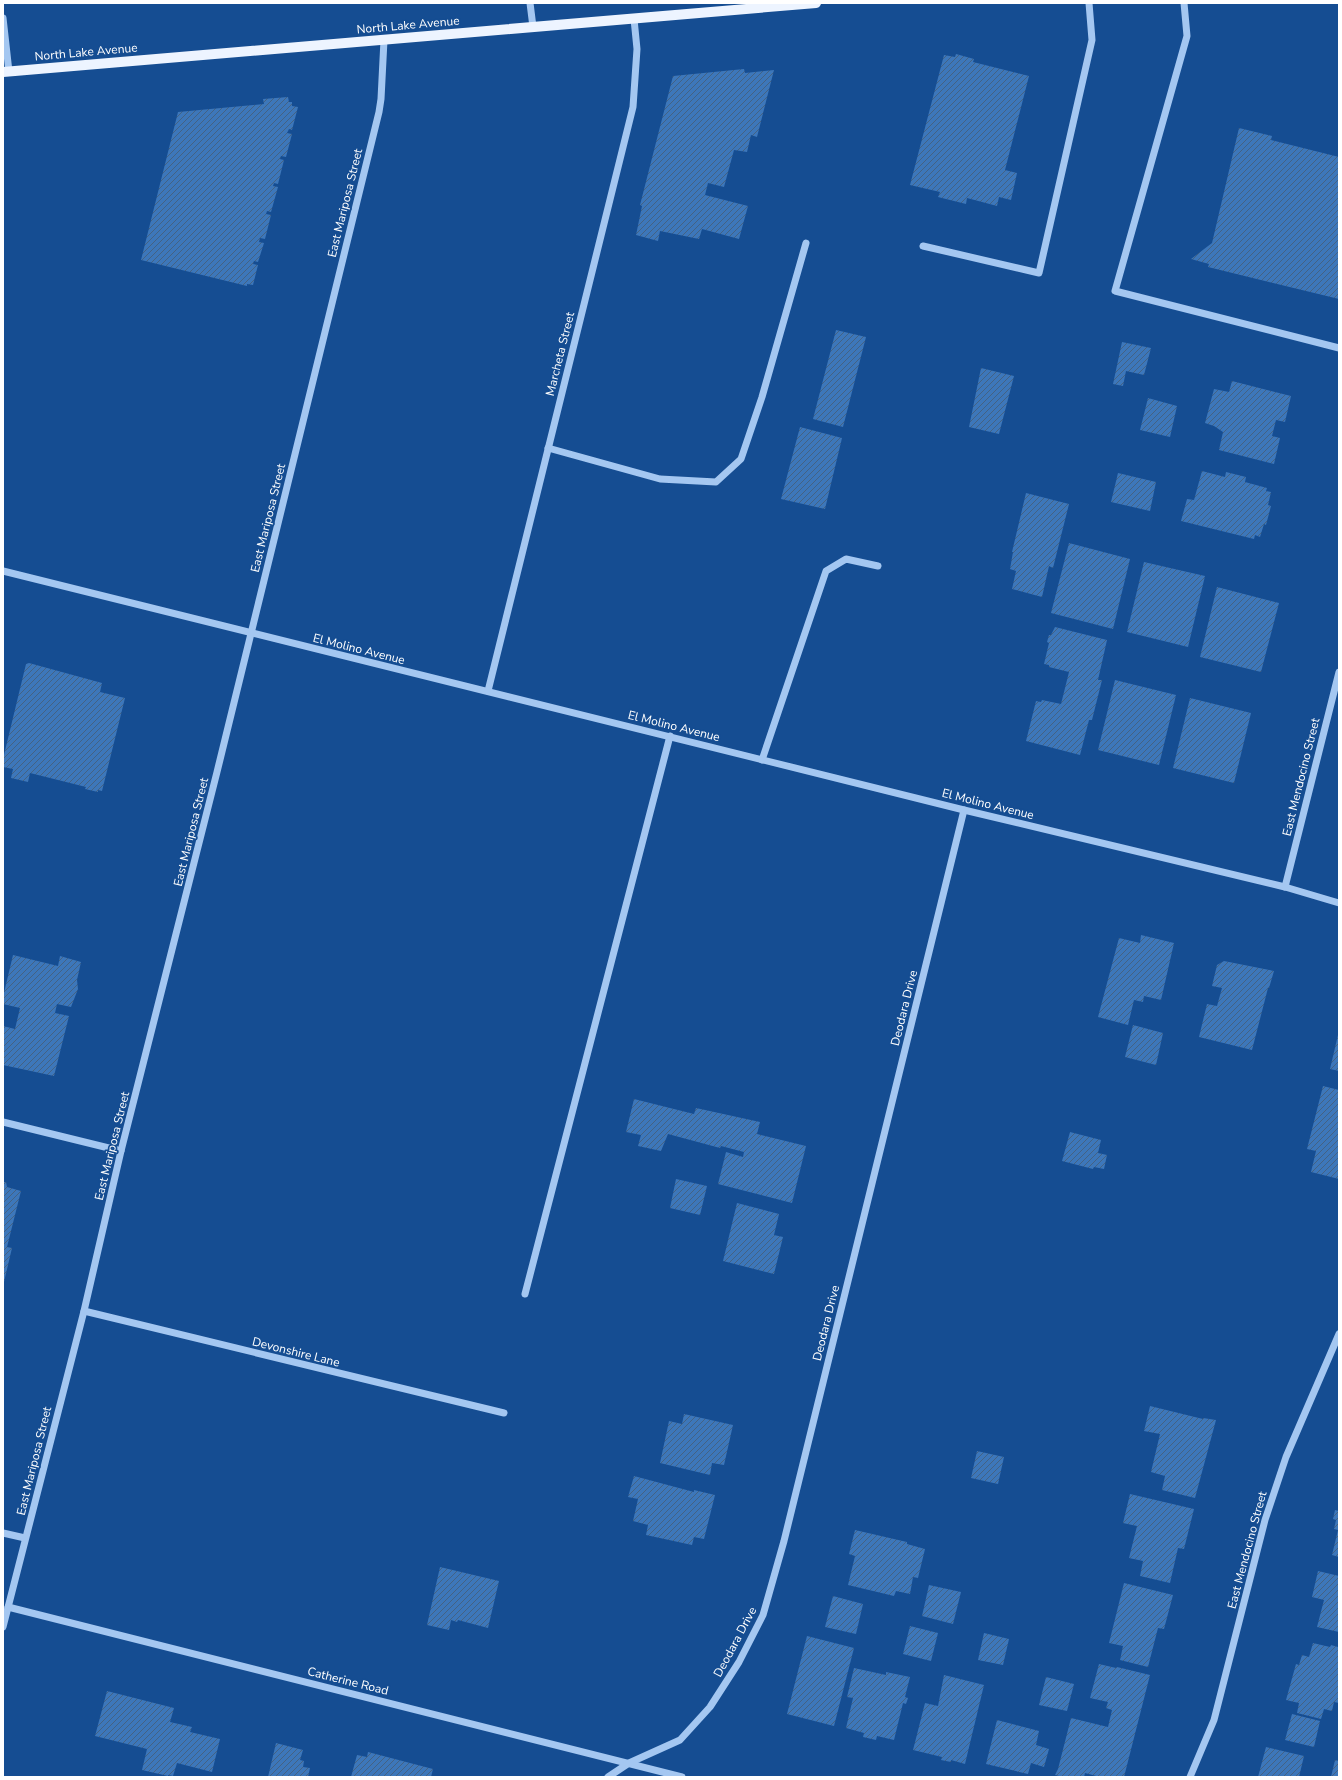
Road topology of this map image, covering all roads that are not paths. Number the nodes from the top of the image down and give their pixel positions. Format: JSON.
{"nodes":[{"id":1,"x":530,"y":3,"type":"edge"},
{"id":2,"x":816,"y":3,"type":"edge"},
{"id":3,"x":1089,"y":3,"type":"edge"},
{"id":4,"x":1184,"y":3,"type":"edge"},
{"id":5,"x":3,"y":18,"type":"edge"},
{"id":6,"x":634,"y":19,"type":"junction"},
{"id":7,"x":533,"y":27,"type":"junction"},
{"id":8,"x":384,"y":40,"type":"junction"},
{"id":9,"x":6,"y":72,"type":"edge"},
{"id":10,"x":806,"y":243,"type":"dead end"},
{"id":11,"x":923,"y":246,"type":"dead end"},
{"id":12,"x":1339,"y":348,"type":"edge"},
{"id":13,"x":548,"y":448,"type":"junction"},
{"id":14,"x":878,"y":566,"type":"dead end"},
{"id":15,"x":3,"y":571,"type":"edge"},
{"id":16,"x":251,"y":634,"type":"junction"},
{"id":17,"x":1339,"y":672,"type":"edge"},
{"id":18,"x":488,"y":691,"type":"junction"},
{"id":19,"x":670,"y":736,"type":"junction"},
{"id":20,"x":762,"y":760,"type":"junction"},
{"id":21,"x":964,"y":810,"type":"junction"},
{"id":22,"x":1285,"y":887,"type":"junction"},
{"id":23,"x":1339,"y":903,"type":"edge"},
{"id":24,"x":3,"y":1122,"type":"edge"},
{"id":25,"x":121,"y":1151,"type":"junction"},
{"id":26,"x":525,"y":1294,"type":"dead end"},
{"id":27,"x":84,"y":1311,"type":"junction"},
{"id":28,"x":1339,"y":1334,"type":"edge"},
{"id":29,"x":504,"y":1414,"type":"dead end"},
{"id":30,"x":3,"y":1533,"type":"edge"},
{"id":31,"x":25,"y":1538,"type":"junction"},
{"id":32,"x":8,"y":1607,"type":"junction"},
{"id":33,"x":3,"y":1627,"type":"edge"},
{"id":34,"x":629,"y":1763,"type":"junction"},
{"id":35,"x":608,"y":1777,"type":"edge"},
{"id":36,"x":682,"y":1777,"type":"edge"},
{"id":37,"x":1190,"y":1777,"type":"edge"}],
"edges":[{"from":1,"to":7,"type":"street"},
{"from":2,"to":6,"type":"main road","name":"North Lake Avenue"},
{"from":3,"to":11,"type":"street"},
{"from":4,"to":12,"type":"street"},
{"from":5,"to":9,"type":"street"},
{"from":6,"to":7,"type":"main road","name":"North Lake Avenue"},
{"from":6,"to":13,"type":"street","name":"Marcheta Street"},
{"from":7,"to":8,"type":"main road","name":"North Lake Avenue"},
{"from":8,"to":9,"type":"main road","name":"North Lake Avenue"},
{"from":8,"to":16,"type":"street","name":"East Mariposa Street"},
{"from":10,"to":13,"type":"street"},
{"from":13,"to":18,"type":"street","name":"Marcheta Street"},
{"from":14,"to":20,"type":"street"},
{"from":15,"to":16,"type":"street","name":"El Molino Avenue"},
{"from":16,"to":18,"type":"street","name":"El Molino Avenue"},
{"from":16,"to":25,"type":"street","name":"East Mariposa Street"},
{"from":17,"to":22,"type":"street","name":"East Mendocino Street"},
{"from":18,"to":19,"type":"street","name":"El Molino Avenue"},
{"from":19,"to":20,"type":"street","name":"El Molino Avenue"},
{"from":19,"to":26,"type":"street"},
{"from":20,"to":21,"type":"street","name":"El Molino Avenue"},
{"from":21,"to":22,"type":"street","name":"El Molino Avenue"},
{"from":21,"to":34,"type":"street","name":"Deodara Drive"},
{"from":22,"to":23,"type":"street","name":"El Molino Avenue"},
{"from":24,"to":25,"type":"street"},
{"from":25,"to":27,"type":"street","name":"East Mariposa Street"},
{"from":27,"to":29,"type":"street","name":"Devonshire Lane"},
{"from":27,"to":31,"type":"street","name":"East Mariposa Street"},
{"from":28,"to":37,"type":"street","name":"East Mendocino Street"},
{"from":30,"to":31,"type":"street"},
{"from":31,"to":32,"type":"street","name":"East Mariposa Street"},
{"from":32,"to":33,"type":"street","name":"East Mariposa Street"},
{"from":32,"to":34,"type":"street","name":"Catherine Road"},
{"from":34,"to":35,"type":"street","name":"Deodara Drive"},
{"from":34,"to":36,"type":"street","name":"Catherine Road"}]}
